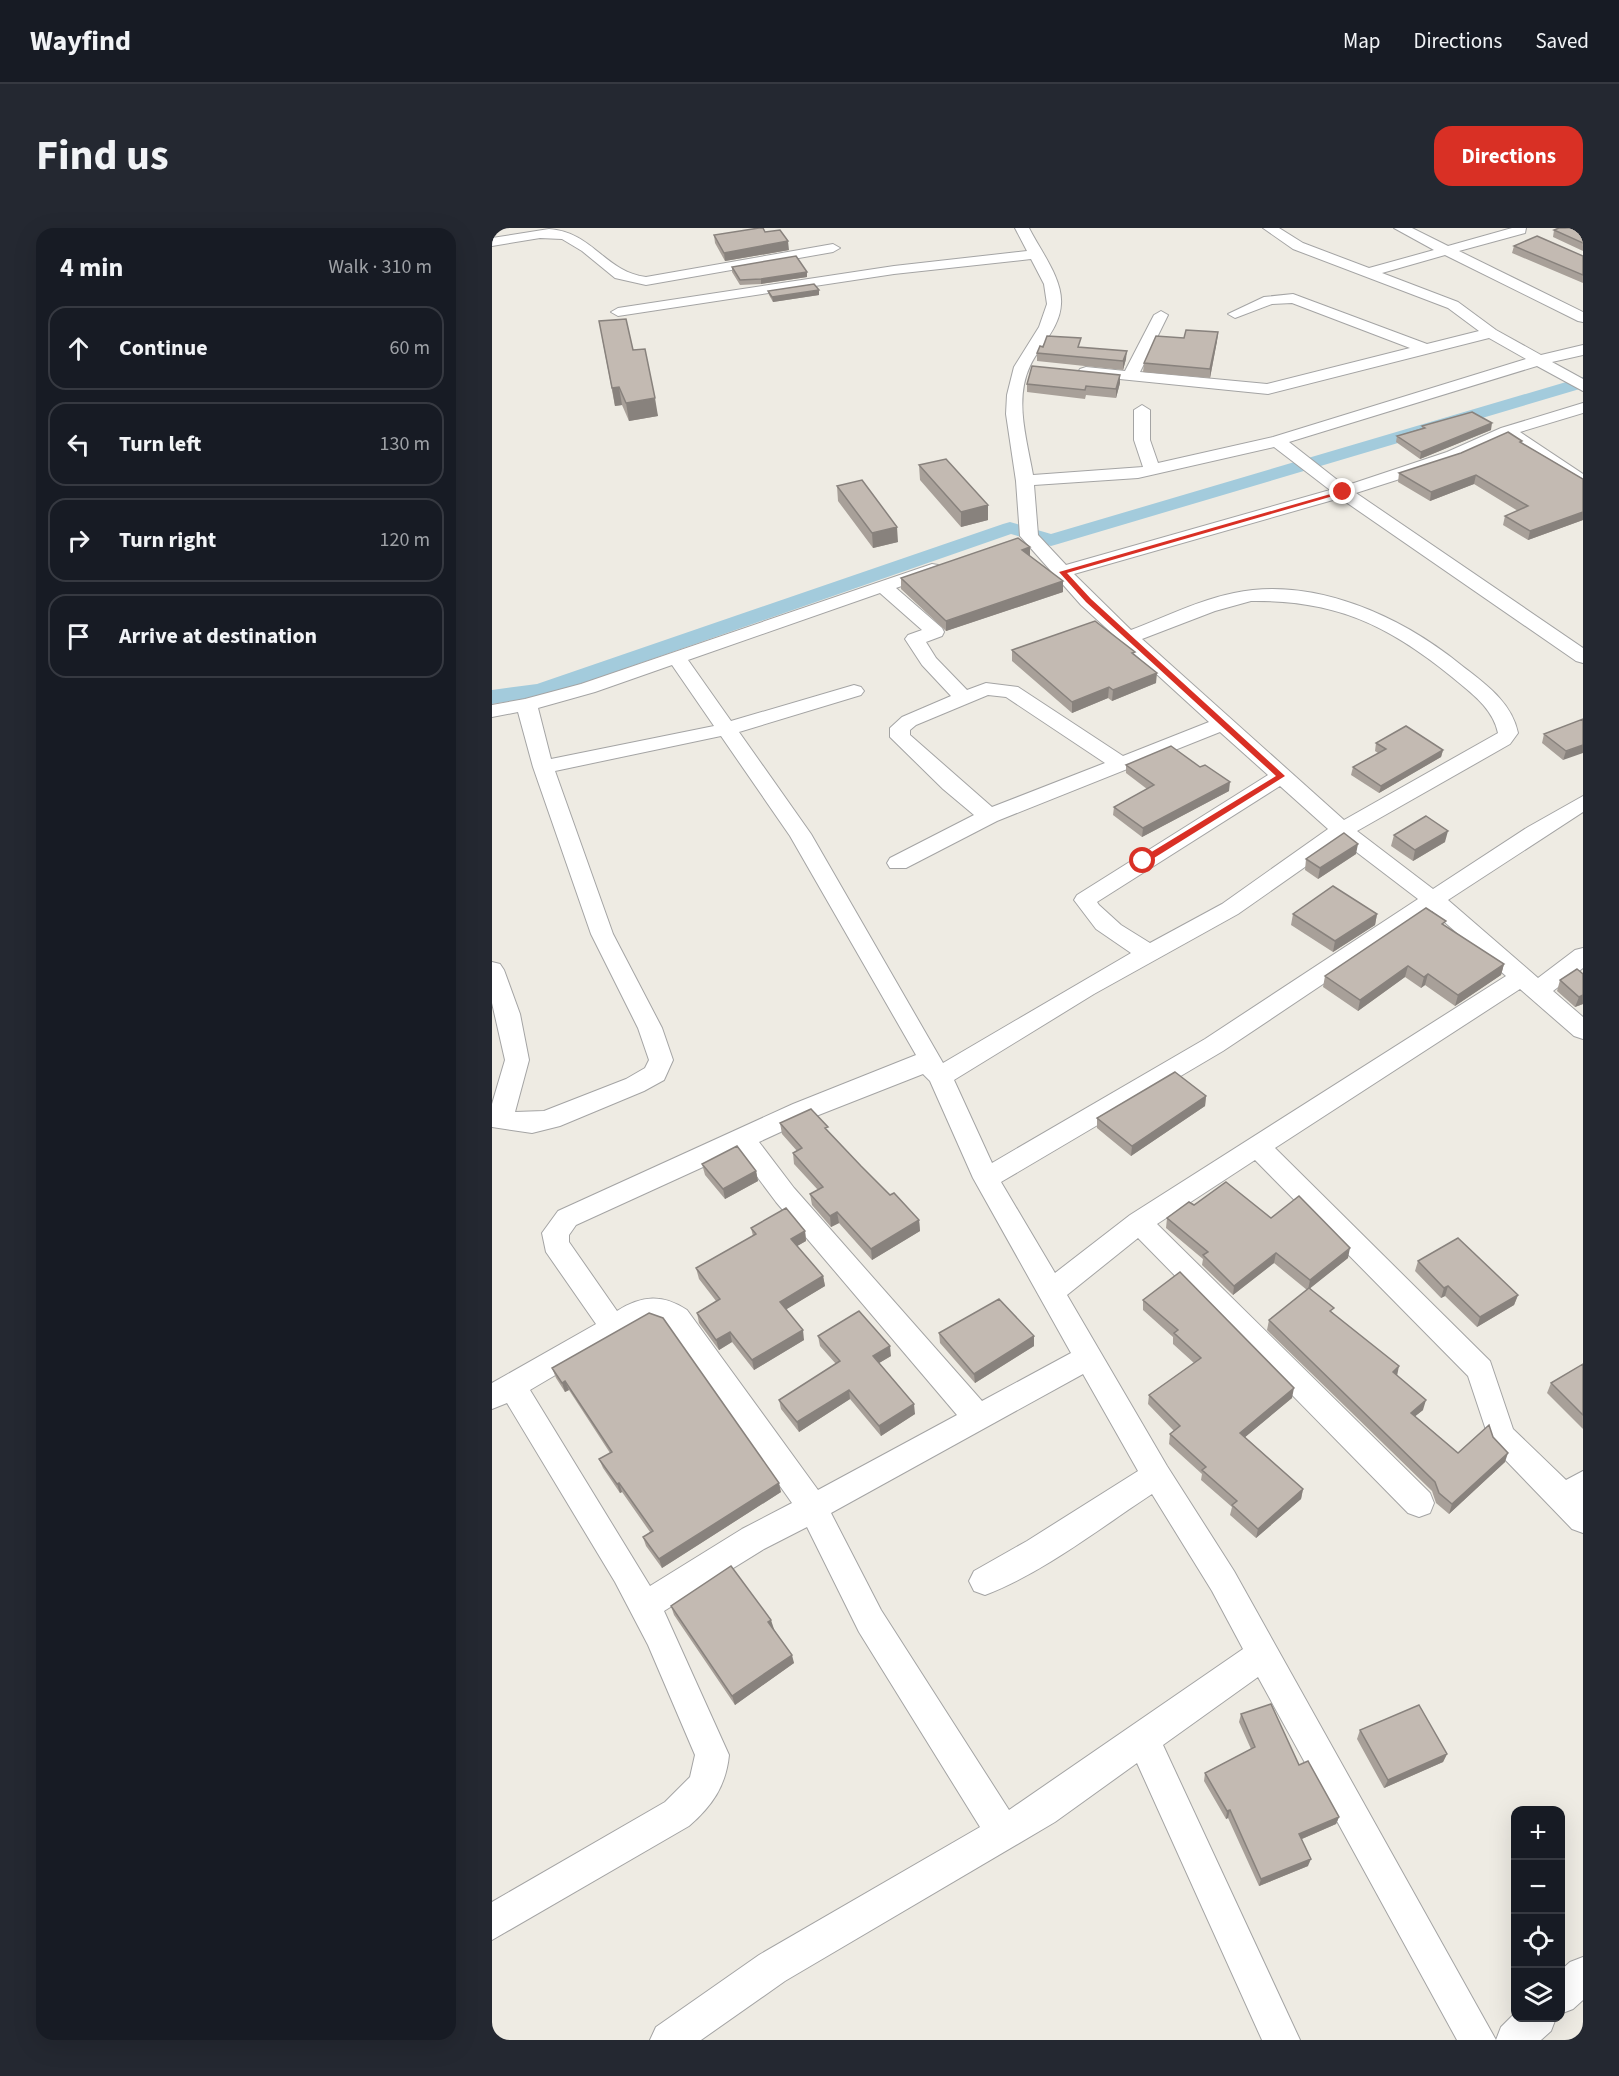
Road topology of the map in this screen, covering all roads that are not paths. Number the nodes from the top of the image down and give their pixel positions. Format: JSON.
{"nodes":[{"id":1,"x":1022,"y":228,"type":"edge"},
{"id":2,"x":1270,"y":228,"type":"edge"},
{"id":3,"x":1401,"y":228,"type":"edge"},
{"id":4,"x":1522,"y":230,"type":"edge"},
{"id":5,"x":825,"y":234,"type":"dead end"},
{"id":6,"x":492,"y":242,"type":"edge"},
{"id":7,"x":1448,"y":252,"type":"junction"},
{"id":8,"x":1034,"y":254,"type":"junction"},
{"id":9,"x":840,"y":263,"type":"junction"},
{"id":10,"x":1370,"y":272,"type":"junction"},
{"id":11,"x":618,"y":312,"type":"dead end"},
{"id":12,"x":1235,"y":314,"type":"dead end"},
{"id":13,"x":1161,"y":315,"type":"dead end"},
{"id":14,"x":1583,"y":318,"type":"edge"},
{"id":15,"x":1491,"y":333,"type":"junction"},
{"id":16,"x":1424,"y":348,"type":"junction"},
{"id":17,"x":1583,"y":350,"type":"edge"},
{"id":18,"x":1540,"y":360,"type":"junction"},
{"id":19,"x":1022,"y":367,"type":"junction"},
{"id":20,"x":1043,"y":369,"type":"edge"},
{"id":21,"x":1065,"y":371,"type":"edge"},
{"id":22,"x":1130,"y":376,"type":"junction"},
{"id":23,"x":1580,"y":384,"type":"edge"},
{"id":24,"x":1583,"y":408,"type":"edge"},
{"id":25,"x":1142,"y":410,"type":"dead end"},
{"id":26,"x":1507,"y":431,"type":"junction"},
{"id":27,"x":1277,"y":441,"type":"junction"},
{"id":28,"x":1152,"y":470,"type":"junction"},
{"id":29,"x":1025,"y":480,"type":"junction"},
{"id":30,"x":1583,"y":482,"type":"edge"},
{"id":31,"x":1343,"y":492,"type":"junction"},
{"id":32,"x":1029,"y":533,"type":"junction"},
{"id":33,"x":1006,"y":543,"type":"edge"},
{"id":34,"x":950,"y":563,"type":"edge"},
{"id":35,"x":1062,"y":572,"type":"junction"},
{"id":36,"x":883,"y":586,"type":"junction"},
{"id":37,"x":1128,"y":638,"type":"junction"},
{"id":38,"x":676,"y":657,"type":"junction"},
{"id":39,"x":1583,"y":657,"type":"edge"},
{"id":40,"x":854,"y":691,"type":"dead end"},
{"id":41,"x":964,"y":699,"type":"junction"},
{"id":42,"x":527,"y":705,"type":"junction"},
{"id":43,"x":492,"y":711,"type":"edge"},
{"id":44,"x":1224,"y":723,"type":"junction"},
{"id":45,"x":727,"y":729,"type":"junction"},
{"id":46,"x":1121,"y":764,"type":"junction"},
{"id":47,"x":543,"y":766,"type":"junction"},
{"id":48,"x":1281,"y":776,"type":"junction"},
{"id":49,"x":1583,"y":803,"type":"edge"},
{"id":50,"x":989,"y":816,"type":"junction"},
{"id":51,"x":1342,"y":830,"type":"junction"},
{"id":52,"x":898,"y":863,"type":"dead end"},
{"id":53,"x":1432,"y":899,"type":"junction"},
{"id":54,"x":1149,"y":953,"type":"junction"},
{"id":55,"x":1583,"y":956,"type":"edge"},
{"id":56,"x":492,"y":970,"type":"edge"},
{"id":57,"x":1529,"y":984,"type":"junction"},
{"id":58,"x":1583,"y":1030,"type":"edge"},
{"id":59,"x":934,"y":1069,"type":"junction"},
{"id":60,"x":497,"y":1118,"type":"edge"},
{"id":61,"x":742,"y":1138,"type":"junction"},
{"id":62,"x":1257,"y":1146,"type":"junction"},
{"id":63,"x":986,"y":1178,"type":"junction"},
{"id":64,"x":1139,"y":1222,"type":"junction"},
{"id":65,"x":1051,"y":1292,"type":"junction"},
{"id":66,"x":614,"y":1328,"type":"junction"},
{"id":67,"x":1089,"y":1357,"type":"junction"},
{"id":68,"x":503,"y":1392,"type":"edge"},
{"id":69,"x":978,"y":1418,"type":"junction"},
{"id":70,"x":1156,"y":1475,"type":"junction"},
{"id":71,"x":1577,"y":1500,"type":"edge"},
{"id":72,"x":1419,"y":1503,"type":"dead end"},
{"id":73,"x":813,"y":1508,"type":"junction"},
{"id":74,"x":985,"y":1581,"type":"dead end"},
{"id":75,"x":645,"y":1606,"type":"junction"},
{"id":76,"x":1262,"y":1655,"type":"junction"},
{"id":77,"x":1143,"y":1738,"type":"junction"},
{"id":78,"x":1004,"y":1833,"type":"junction"},
{"id":79,"x":492,"y":1922,"type":"edge"},
{"id":80,"x":1583,"y":1975,"type":"edge"},
{"id":81,"x":1565,"y":1991,"type":"edge"},
{"id":82,"x":1534,"y":2022,"type":"edge"},
{"id":83,"x":669,"y":2040,"type":"edge"},
{"id":84,"x":1281,"y":2040,"type":"edge"},
{"id":85,"x":1477,"y":2040,"type":"edge"},
{"id":86,"x":1514,"y":2040,"type":"edge"}],
"edges":[{"from":1,"to":8,"type":"street"},
{"from":2,"to":10,"type":"street"},
{"from":3,"to":7,"type":"street"},
{"from":4,"to":7,"type":"street"},
{"from":5,"to":9,"type":"street"},
{"from":6,"to":9,"type":"street"},
{"from":7,"to":10,"type":"street"},
{"from":7,"to":14,"type":"street"},
{"from":8,"to":9,"type":"street"},
{"from":8,"to":19,"type":"street"},
{"from":9,"to":11,"type":"street"},
{"from":10,"to":15,"type":"street"},
{"from":12,"to":16,"type":"street"},
{"from":13,"to":22,"type":"street"},
{"from":15,"to":16,"type":"street"},
{"from":15,"to":18,"type":"street"},
{"from":16,"to":22,"type":"street"},
{"from":17,"to":18,"type":"street"},
{"from":18,"to":23,"type":"street"},
{"from":18,"to":27,"type":"street"},
{"from":19,"to":20,"type":"street"},
{"from":19,"to":29,"type":"street"},
{"from":21,"to":22,"type":"street"},
{"from":24,"to":26,"type":"street"},
{"from":25,"to":28,"type":"street"},
{"from":26,"to":30,"type":"street"},
{"from":26,"to":31,"type":"street"},
{"from":27,"to":28,"type":"street"},
{"from":27,"to":31,"type":"street"},
{"from":28,"to":29,"type":"street"},
{"from":29,"to":32,"type":"street"},
{"from":31,"to":35,"type":"street"},
{"from":31,"to":39,"type":"street"},
{"from":32,"to":33,"type":"street"},
{"from":32,"to":35,"type":"street"},
{"from":34,"to":36,"type":"street"},
{"from":35,"to":37,"type":"street"},
{"from":36,"to":38,"type":"street"},
{"from":36,"to":41,"type":"street"},
{"from":37,"to":44,"type":"street"},
{"from":37,"to":51,"type":"street"},
{"from":38,"to":42,"type":"street"},
{"from":38,"to":45,"type":"street"},
{"from":40,"to":45,"type":"street"},
{"from":41,"to":46,"type":"street"},
{"from":41,"to":50,"type":"street"},
{"from":42,"to":43,"type":"street"},
{"from":42,"to":47,"type":"street"},
{"from":44,"to":46,"type":"street"},
{"from":44,"to":48,"type":"street"},
{"from":45,"to":47,"type":"street"},
{"from":45,"to":59,"type":"street"},
{"from":46,"to":50,"type":"street"},
{"from":47,"to":60,"type":"street"},
{"from":48,"to":51,"type":"street"},
{"from":48,"to":54,"type":"street"},
{"from":49,"to":53,"type":"street"},
{"from":50,"to":52,"type":"street"},
{"from":51,"to":53,"type":"street"},
{"from":51,"to":54,"type":"street"},
{"from":53,"to":57,"type":"street"},
{"from":53,"to":63,"type":"street"},
{"from":54,"to":59,"type":"street"},
{"from":55,"to":57,"type":"street"},
{"from":56,"to":60,"type":"street"},
{"from":57,"to":58,"type":"street"},
{"from":57,"to":62,"type":"street"},
{"from":59,"to":61,"type":"street"},
{"from":59,"to":63,"type":"street"},
{"from":61,"to":66,"type":"street"},
{"from":61,"to":69,"type":"street"},
{"from":62,"to":64,"type":"street"},
{"from":62,"to":71,"type":"street"},
{"from":63,"to":65,"type":"street"},
{"from":64,"to":65,"type":"street"},
{"from":64,"to":72,"type":"street"},
{"from":65,"to":67,"type":"street"},
{"from":66,"to":68,"type":"street"},
{"from":66,"to":73,"type":"street"},
{"from":67,"to":69,"type":"street"},
{"from":67,"to":70,"type":"street"},
{"from":68,"to":75,"type":"street"},
{"from":69,"to":73,"type":"street"},
{"from":70,"to":74,"type":"street"},
{"from":70,"to":76,"type":"street"},
{"from":73,"to":75,"type":"street"},
{"from":73,"to":78,"type":"street"},
{"from":75,"to":79,"type":"street"},
{"from":76,"to":77,"type":"street"},
{"from":76,"to":85,"type":"street"},
{"from":77,"to":78,"type":"street"},
{"from":77,"to":84,"type":"street"},
{"from":78,"to":83,"type":"street"},
{"from":80,"to":81,"type":"street"},
{"from":82,"to":86,"type":"street"}]}
